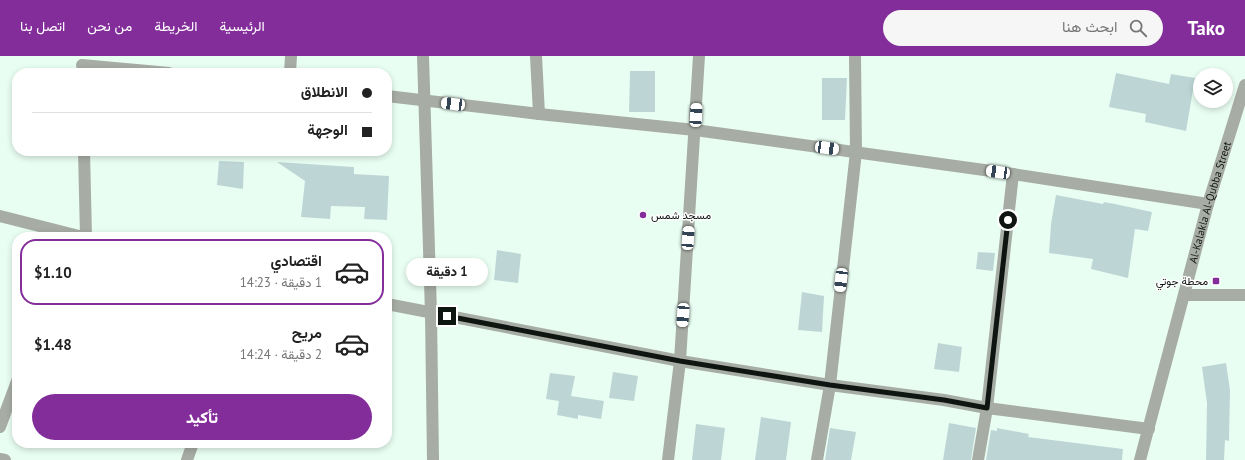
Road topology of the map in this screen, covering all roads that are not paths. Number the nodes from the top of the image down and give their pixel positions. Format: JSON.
{"nodes":[{"id":1,"x":290,"y":56,"type":"edge"},
{"id":2,"x":423,"y":56,"type":"edge"},
{"id":3,"x":536,"y":56,"type":"edge"},
{"id":4,"x":699,"y":56,"type":"edge"},
{"id":5,"x":855,"y":56,"type":"edge"},
{"id":6,"x":82,"y":64,"type":"edge"},
{"id":7,"x":121,"y":68,"type":"edge"},
{"id":8,"x":290,"y":68,"type":"edge"},
{"id":9,"x":1245,"y":85,"type":"edge"},
{"id":10,"x":392,"y":97,"type":"edge"},
{"id":11,"x":424,"y":101,"type":"junction"},
{"id":12,"x":1242,"y":103,"type":"edge"},
{"id":13,"x":539,"y":114,"type":"junction"},
{"id":14,"x":695,"y":130,"type":"junction"},
{"id":15,"x":856,"y":152,"type":"junction"},
{"id":16,"x":84,"y":156,"type":"edge"},
{"id":17,"x":1013,"y":174,"type":"junction"},
{"id":18,"x":1208,"y":204,"type":"junction"},
{"id":19,"x":0,"y":216,"type":"edge"},
{"id":20,"x":60,"y":232,"type":"edge"},
{"id":21,"x":86,"y":232,"type":"edge"},
{"id":22,"x":1185,"y":295,"type":"junction"},
{"id":23,"x":1245,"y":295,"type":"edge"},
{"id":24,"x":392,"y":305,"type":"edge"},
{"id":25,"x":431,"y":313,"type":"junction"},
{"id":26,"x":680,"y":361,"type":"junction"},
{"id":27,"x":830,"y":385,"type":"junction"},
{"id":28,"x":12,"y":395,"type":"edge"},
{"id":29,"x":987,"y":408,"type":"junction"},
{"id":30,"x":0,"y":427,"type":"edge"},
{"id":31,"x":1149,"y":429,"type":"junction"},
{"id":32,"x":192,"y":448,"type":"edge"},
{"id":33,"x":0,"y":459,"type":"edge"},
{"id":34,"x":5,"y":460,"type":"edge"},
{"id":35,"x":187,"y":460,"type":"edge"},
{"id":36,"x":433,"y":460,"type":"edge"},
{"id":37,"x":668,"y":460,"type":"edge"},
{"id":38,"x":817,"y":460,"type":"edge"},
{"id":39,"x":978,"y":460,"type":"edge"},
{"id":40,"x":1140,"y":460,"type":"edge"}],
"edges":[{"from":1,"to":8,"type":"street"},
{"from":2,"to":11,"type":"street"},
{"from":3,"to":13,"type":"street"},
{"from":4,"to":14,"type":"street"},
{"from":5,"to":15,"type":"street"},
{"from":6,"to":7,"type":"street"},
{"from":9,"to":12,"type":"street","name":"Al-Kalakla Al-Qubba Street"},
{"from":10,"to":11,"type":"street"},
{"from":11,"to":13,"type":"street"},
{"from":11,"to":25,"type":"street"},
{"from":12,"to":18,"type":"street","name":"Al-Kalakla Al-Qubba Street"},
{"from":13,"to":14,"type":"street"},
{"from":14,"to":15,"type":"street"},
{"from":14,"to":26,"type":"street"},
{"from":15,"to":17,"type":"street"},
{"from":15,"to":27,"type":"street"},
{"from":16,"to":21,"type":"street"},
{"from":17,"to":18,"type":"street"},
{"from":17,"to":29,"type":"street"},
{"from":18,"to":22,"type":"street","name":"Al-Kalakla Al-Qubba Street"},
{"from":19,"to":20,"type":"street"},
{"from":22,"to":23,"type":"street"},
{"from":22,"to":31,"type":"street","name":"Al-Kalakla Al-Qubba Street"},
{"from":24,"to":25,"type":"street"},
{"from":25,"to":26,"type":"street"},
{"from":25,"to":36,"type":"street"},
{"from":26,"to":27,"type":"street"},
{"from":26,"to":37,"type":"street"},
{"from":27,"to":29,"type":"street"},
{"from":27,"to":38,"type":"street"},
{"from":28,"to":30,"type":"street"},
{"from":29,"to":31,"type":"street"},
{"from":29,"to":39,"type":"street"},
{"from":31,"to":40,"type":"street","name":"Al-Kalakla Al-Qubba Street"},
{"from":32,"to":35,"type":"street"},
{"from":33,"to":34,"type":"street"}]}
